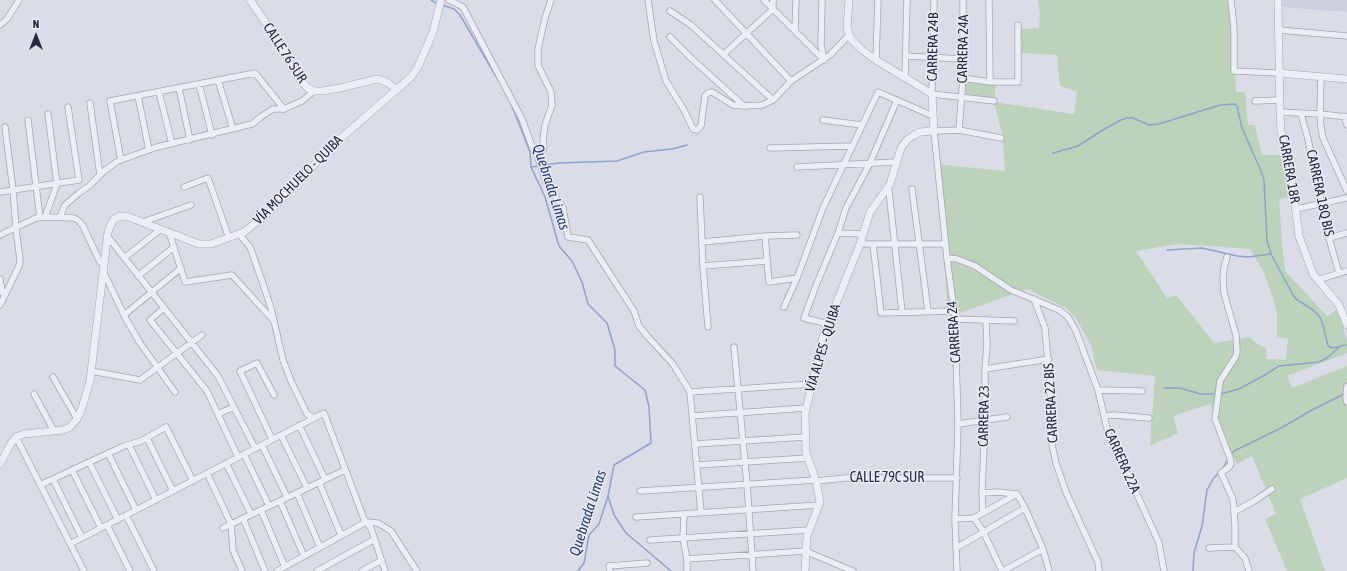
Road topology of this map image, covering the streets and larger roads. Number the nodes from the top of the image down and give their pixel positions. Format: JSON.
{"nodes":[{"id":1,"x":19,"y":0,"type":"edge"},
{"id":2,"x":250,"y":0,"type":"edge"},
{"id":3,"x":449,"y":0,"type":"edge"},
{"id":4,"x":465,"y":0,"type":"edge"},
{"id":5,"x":552,"y":0,"type":"edge"},
{"id":6,"x":648,"y":0,"type":"edge"},
{"id":7,"x":715,"y":0,"type":"edge"},
{"id":8,"x":764,"y":0,"type":"edge"},
{"id":9,"x":773,"y":0,"type":"edge"},
{"id":10,"x":796,"y":0,"type":"edge"},
{"id":11,"x":822,"y":0,"type":"edge"},
{"id":12,"x":849,"y":0,"type":"edge"},
{"id":13,"x":878,"y":0,"type":"edge"},
{"id":14,"x":907,"y":0,"type":"edge"},
{"id":15,"x":934,"y":0,"type":"edge"},
{"id":16,"x":963,"y":0,"type":"edge"},
{"id":17,"x":989,"y":0,"type":"edge"},
{"id":18,"x":1231,"y":0,"type":"edge"},
{"id":19,"x":1278,"y":0,"type":"edge"},
{"id":20,"x":440,"y":3,"type":"edge"},
{"id":21,"x":463,"y":7,"type":"junction"},
{"id":22,"x":773,"y":9,"type":"junction"},
{"id":23,"x":670,"y":11,"type":"dead end"},
{"id":24,"x":0,"y":25,"type":"edge"},
{"id":25,"x":1018,"y":25,"type":"dead end"},
{"id":26,"x":1279,"y":30,"type":"junction"},
{"id":27,"x":795,"y":31,"type":"junction"},
{"id":28,"x":746,"y":34,"type":"junction"},
{"id":29,"x":849,"y":35,"type":"junction"},
{"id":30,"x":1347,"y":36,"type":"edge"},
{"id":31,"x":670,"y":37,"type":"dead end"},
{"id":32,"x":724,"y":54,"type":"junction"},
{"id":33,"x":906,"y":56,"type":"junction"},
{"id":34,"x":932,"y":58,"type":"junction"},
{"id":35,"x":963,"y":59,"type":"junction"},
{"id":36,"x":824,"y":60,"type":"junction"},
{"id":37,"x":876,"y":60,"type":"junction"},
{"id":38,"x":1278,"y":73,"type":"junction"},
{"id":39,"x":1321,"y":77,"type":"junction"},
{"id":40,"x":905,"y":78,"type":"junction"},
{"id":41,"x":963,"y":78,"type":"junction"},
{"id":42,"x":1347,"y":79,"type":"edge"},
{"id":43,"x":218,"y":80,"type":"junction"},
{"id":44,"x":791,"y":81,"type":"junction"},
{"id":45,"x":990,"y":82,"type":"junction"},
{"id":46,"x":199,"y":84,"type":"junction"},
{"id":47,"x":179,"y":88,"type":"junction"},
{"id":48,"x":397,"y":90,"type":"junction"},
{"id":49,"x":314,"y":91,"type":"junction"},
{"id":50,"x":159,"y":92,"type":"junction"},
{"id":51,"x":932,"y":94,"type":"junction"},
{"id":52,"x":138,"y":96,"type":"junction"},
{"id":53,"x":962,"y":97,"type":"junction"},
{"id":54,"x":773,"y":100,"type":"junction"},
{"id":55,"x":897,"y":100,"type":"junction"},
{"id":56,"x":1279,"y":100,"type":"junction"},
{"id":57,"x":1255,"y":101,"type":"dead end"},
{"id":58,"x":994,"y":102,"type":"dead end"},
{"id":59,"x":90,"y":103,"type":"dead end"},
{"id":60,"x":744,"y":106,"type":"junction"},
{"id":61,"x":68,"y":107,"type":"dead end"},
{"id":62,"x":284,"y":108,"type":"junction"},
{"id":63,"x":1280,"y":112,"type":"junction"},
{"id":64,"x":48,"y":114,"type":"dead end"},
{"id":65,"x":1301,"y":114,"type":"junction"},
{"id":66,"x":1320,"y":114,"type":"junction"},
{"id":67,"x":933,"y":116,"type":"junction"},
{"id":68,"x":1345,"y":116,"type":"edge"},
{"id":69,"x":28,"y":120,"type":"dead end"},
{"id":70,"x":823,"y":120,"type":"dead end"},
{"id":71,"x":862,"y":125,"type":"junction"},
{"id":72,"x":1347,"y":125,"type":"edge"},
{"id":73,"x":5,"y":127,"type":"dead end"},
{"id":74,"x":232,"y":129,"type":"junction"},
{"id":75,"x":934,"y":130,"type":"junction"},
{"id":76,"x":959,"y":130,"type":"junction"},
{"id":77,"x":212,"y":135,"type":"junction"},
{"id":78,"x":1001,"y":138,"type":"dead end"},
{"id":79,"x":190,"y":140,"type":"junction"},
{"id":80,"x":172,"y":144,"type":"junction"},
{"id":81,"x":852,"y":146,"type":"junction"},
{"id":82,"x":770,"y":148,"type":"dead end"},
{"id":83,"x":149,"y":150,"type":"junction"},
{"id":84,"x":536,"y":152,"type":"junction"},
{"id":85,"x":121,"y":160,"type":"junction"},
{"id":86,"x":896,"y":162,"type":"junction"},
{"id":87,"x":870,"y":163,"type":"junction"},
{"id":88,"x":842,"y":165,"type":"junction"},
{"id":89,"x":797,"y":167,"type":"dead end"},
{"id":90,"x":100,"y":175,"type":"junction"},
{"id":91,"x":57,"y":184,"type":"junction"},
{"id":92,"x":36,"y":186,"type":"junction"},
{"id":93,"x":184,"y":187,"type":"dead end"},
{"id":94,"x":887,"y":189,"type":"junction"},
{"id":95,"x":912,"y":189,"type":"dead end"},
{"id":96,"x":13,"y":190,"type":"junction"},
{"id":97,"x":1347,"y":191,"type":"edge"},
{"id":98,"x":0,"y":192,"type":"edge"},
{"id":99,"x":700,"y":197,"type":"dead end"},
{"id":100,"x":1347,"y":198,"type":"edge"},
{"id":101,"x":1322,"y":204,"type":"junction"},
{"id":102,"x":191,"y":205,"type":"dead end"},
{"id":103,"x":1296,"y":209,"type":"junction"},
{"id":104,"x":60,"y":217,"type":"junction"},
{"id":105,"x":42,"y":218,"type":"junction"},
{"id":106,"x":143,"y":222,"type":"junction"},
{"id":107,"x":16,"y":228,"type":"junction"},
{"id":108,"x":165,"y":231,"type":"junction"},
{"id":109,"x":838,"y":233,"type":"junction"},
{"id":110,"x":1347,"y":233,"type":"edge"},
{"id":111,"x":239,"y":234,"type":"junction"},
{"id":112,"x":863,"y":234,"type":"junction"},
{"id":113,"x":0,"y":235,"type":"edge"},
{"id":114,"x":797,"y":235,"type":"dead end"},
{"id":115,"x":765,"y":236,"type":"junction"},
{"id":116,"x":108,"y":237,"type":"junction"},
{"id":117,"x":229,"y":238,"type":"junction"},
{"id":118,"x":1329,"y":238,"type":"junction"},
{"id":119,"x":702,"y":242,"type":"junction"},
{"id":120,"x":860,"y":244,"type":"junction"},
{"id":121,"x":872,"y":244,"type":"junction"},
{"id":122,"x":894,"y":244,"type":"junction"},
{"id":123,"x":919,"y":244,"type":"junction"},
{"id":124,"x":945,"y":244,"type":"junction"},
{"id":125,"x":174,"y":248,"type":"junction"},
{"id":126,"x":1227,"y":257,"type":"dead end"},
{"id":127,"x":124,"y":258,"type":"junction"},
{"id":128,"x":947,"y":258,"type":"junction"},
{"id":129,"x":767,"y":261,"type":"junction"},
{"id":130,"x":703,"y":266,"type":"junction"},
{"id":131,"x":103,"y":268,"type":"junction"},
{"id":132,"x":181,"y":268,"type":"junction"},
{"id":133,"x":1347,"y":272,"type":"edge"},
{"id":134,"x":1339,"y":273,"type":"junction"},
{"id":135,"x":138,"y":276,"type":"junction"},
{"id":136,"x":797,"y":278,"type":"junction"},
{"id":137,"x":0,"y":279,"type":"edge"},
{"id":138,"x":1317,"y":280,"type":"junction"},
{"id":139,"x":151,"y":292,"type":"junction"},
{"id":140,"x":5,"y":295,"type":"junction"},
{"id":141,"x":1034,"y":300,"type":"junction"},
{"id":142,"x":0,"y":305,"type":"edge"},
{"id":143,"x":784,"y":307,"type":"dead end"},
{"id":144,"x":164,"y":308,"type":"junction"},
{"id":145,"x":928,"y":311,"type":"junction"},
{"id":146,"x":954,"y":311,"type":"junction"},
{"id":147,"x":902,"y":312,"type":"junction"},
{"id":148,"x":124,"y":315,"type":"junction"},
{"id":149,"x":956,"y":319,"type":"junction"},
{"id":150,"x":274,"y":320,"type":"junction"},
{"id":151,"x":986,"y":320,"type":"junction"},
{"id":152,"x":1014,"y":321,"type":"dead end"},
{"id":153,"x":828,"y":324,"type":"junction"},
{"id":154,"x":1347,"y":325,"type":"edge"},
{"id":155,"x":708,"y":327,"type":"dead end"},
{"id":156,"x":202,"y":335,"type":"dead end"},
{"id":157,"x":191,"y":342,"type":"junction"},
{"id":158,"x":734,"y":347,"type":"dead end"},
{"id":159,"x":177,"y":353,"type":"junction"},
{"id":160,"x":1049,"y":359,"type":"junction"},
{"id":161,"x":157,"y":368,"type":"junction"},
{"id":162,"x":985,"y":369,"type":"junction"},
{"id":163,"x":91,"y":371,"type":"junction"},
{"id":164,"x":53,"y":377,"type":"dead end"},
{"id":165,"x":812,"y":384,"type":"junction"},
{"id":166,"x":1347,"y":388,"type":"edge"},
{"id":167,"x":738,"y":389,"type":"junction"},
{"id":168,"x":1098,"y":390,"type":"junction"},
{"id":169,"x":1142,"y":391,"type":"dead end"},
{"id":170,"x":175,"y":392,"type":"dead end"},
{"id":171,"x":690,"y":392,"type":"junction"},
{"id":172,"x":34,"y":394,"type":"dead end"},
{"id":173,"x":274,"y":395,"type":"dead end"},
{"id":174,"x":1346,"y":399,"type":"edge"},
{"id":175,"x":234,"y":407,"type":"junction"},
{"id":176,"x":806,"y":408,"type":"junction"},
{"id":177,"x":740,"y":412,"type":"junction"},
{"id":178,"x":218,"y":414,"type":"junction"},
{"id":179,"x":692,"y":416,"type":"junction"},
{"id":180,"x":1104,"y":416,"type":"junction"},
{"id":181,"x":1007,"y":417,"type":"dead end"},
{"id":182,"x":314,"y":418,"type":"junction"},
{"id":183,"x":1149,"y":418,"type":"dead end"},
{"id":184,"x":77,"y":419,"type":"junction"},
{"id":185,"x":985,"y":420,"type":"junction"},
{"id":186,"x":958,"y":424,"type":"junction"},
{"id":187,"x":299,"y":425,"type":"junction"},
{"id":188,"x":54,"y":431,"type":"junction"},
{"id":189,"x":281,"y":435,"type":"junction"},
{"id":190,"x":16,"y":437,"type":"junction"},
{"id":191,"x":805,"y":437,"type":"junction"},
{"id":192,"x":147,"y":438,"type":"junction"},
{"id":193,"x":272,"y":439,"type":"junction"},
{"id":194,"x":743,"y":441,"type":"junction"},
{"id":195,"x":695,"y":444,"type":"junction"},
{"id":196,"x":129,"y":445,"type":"junction"},
{"id":197,"x":262,"y":445,"type":"junction"},
{"id":198,"x":255,"y":448,"type":"junction"},
{"id":199,"x":108,"y":453,"type":"junction"},
{"id":200,"x":244,"y":454,"type":"junction"},
{"id":201,"x":238,"y":457,"type":"junction"},
{"id":202,"x":808,"y":458,"type":"junction"},
{"id":203,"x":89,"y":462,"type":"junction"},
{"id":204,"x":745,"y":462,"type":"junction"},
{"id":205,"x":226,"y":463,"type":"junction"},
{"id":206,"x":0,"y":464,"type":"edge"},
{"id":207,"x":697,"y":465,"type":"junction"},
{"id":208,"x":72,"y":470,"type":"junction"},
{"id":209,"x":345,"y":470,"type":"junction"},
{"id":210,"x":207,"y":473,"type":"junction"},
{"id":211,"x":957,"y":478,"type":"junction"},
{"id":212,"x":53,"y":479,"type":"junction"},
{"id":213,"x":325,"y":479,"type":"junction"},
{"id":214,"x":816,"y":480,"type":"junction"},
{"id":215,"x":192,"y":481,"type":"junction"},
{"id":216,"x":319,"y":482,"type":"junction"},
{"id":217,"x":747,"y":484,"type":"junction"},
{"id":218,"x":40,"y":485,"type":"junction"},
{"id":219,"x":307,"y":488,"type":"junction"},
{"id":220,"x":699,"y":488,"type":"junction"},
{"id":221,"x":1272,"y":489,"type":"dead end"},
{"id":222,"x":173,"y":491,"type":"junction"},
{"id":223,"x":640,"y":491,"type":"dead end"},
{"id":224,"x":297,"y":493,"type":"junction"},
{"id":225,"x":982,"y":493,"type":"junction"},
{"id":226,"x":1017,"y":494,"type":"junction"},
{"id":227,"x":287,"y":497,"type":"junction"},
{"id":228,"x":156,"y":500,"type":"junction"},
{"id":229,"x":280,"y":501,"type":"junction"},
{"id":230,"x":819,"y":505,"type":"junction"},
{"id":231,"x":269,"y":506,"type":"junction"},
{"id":232,"x":1025,"y":508,"type":"junction"},
{"id":233,"x":748,"y":509,"type":"junction"},
{"id":234,"x":136,"y":510,"type":"junction"},
{"id":235,"x":261,"y":510,"type":"junction"},
{"id":236,"x":701,"y":512,"type":"junction"},
{"id":237,"x":1234,"y":512,"type":"junction"},
{"id":238,"x":983,"y":513,"type":"junction"},
{"id":239,"x":251,"y":514,"type":"junction"},
{"id":240,"x":684,"y":514,"type":"junction"},
{"id":241,"x":126,"y":515,"type":"junction"},
{"id":242,"x":636,"y":517,"type":"dead end"},
{"id":243,"x":243,"y":518,"type":"junction"},
{"id":244,"x":974,"y":518,"type":"junction"},
{"id":245,"x":954,"y":519,"type":"junction"},
{"id":246,"x":118,"y":520,"type":"junction"},
{"id":247,"x":366,"y":522,"type":"junction"},
{"id":248,"x":231,"y":524,"type":"junction"},
{"id":249,"x":108,"y":525,"type":"junction"},
{"id":250,"x":101,"y":528,"type":"junction"},
{"id":251,"x":223,"y":528,"type":"dead end"},
{"id":252,"x":809,"y":530,"type":"junction"},
{"id":253,"x":983,"y":532,"type":"junction"},
{"id":254,"x":749,"y":534,"type":"junction"},
{"id":255,"x":342,"y":536,"type":"junction"},
{"id":256,"x":82,"y":538,"type":"junction"},
{"id":257,"x":684,"y":538,"type":"junction"},
{"id":258,"x":375,"y":539,"type":"junction"},
{"id":259,"x":650,"y":540,"type":"dead end"},
{"id":260,"x":70,"y":544,"type":"junction"},
{"id":261,"x":320,"y":547,"type":"junction"},
{"id":262,"x":956,"y":548,"type":"junction"},
{"id":263,"x":1209,"y":548,"type":"dead end"},
{"id":264,"x":1235,"y":548,"type":"junction"},
{"id":265,"x":1043,"y":549,"type":"junction"},
{"id":266,"x":805,"y":551,"type":"junction"},
{"id":267,"x":751,"y":555,"type":"junction"},
{"id":268,"x":304,"y":556,"type":"junction"},
{"id":269,"x":687,"y":559,"type":"junction"},
{"id":270,"x":382,"y":560,"type":"junction"},
{"id":271,"x":647,"y":563,"type":"dead end"},
{"id":272,"x":285,"y":567,"type":"junction"},
{"id":273,"x":84,"y":571,"type":"edge"},
{"id":274,"x":130,"y":571,"type":"edge"},
{"id":275,"x":154,"y":571,"type":"edge"},
{"id":276,"x":242,"y":571,"type":"edge"},
{"id":277,"x":265,"y":571,"type":"edge"},
{"id":278,"x":277,"y":571,"type":"edge"},
{"id":279,"x":317,"y":571,"type":"edge"},
{"id":280,"x":362,"y":571,"type":"edge"},
{"id":281,"x":385,"y":571,"type":"edge"},
{"id":282,"x":416,"y":571,"type":"edge"},
{"id":283,"x":610,"y":571,"type":"edge"},
{"id":284,"x":687,"y":571,"type":"edge"},
{"id":285,"x":753,"y":571,"type":"edge"},
{"id":286,"x":805,"y":571,"type":"edge"},
{"id":287,"x":853,"y":571,"type":"edge"},
{"id":288,"x":957,"y":571,"type":"edge"},
{"id":289,"x":1002,"y":571,"type":"edge"},
{"id":290,"x":1048,"y":571,"type":"edge"},
{"id":291,"x":1099,"y":571,"type":"edge"},
{"id":292,"x":1164,"y":571,"type":"edge"},
{"id":293,"x":1249,"y":571,"type":"edge"}],
"edges":[{"from":1,"to":24,"type":"street"},
{"from":2,"to":49,"type":"street","name":"CALLE 76 SUR"},
{"from":3,"to":21,"type":"street"},
{"from":4,"to":21,"type":"street"},
{"from":5,"to":84,"type":"street"},
{"from":6,"to":60,"type":"street"},
{"from":7,"to":28,"type":"street"},
{"from":8,"to":22,"type":"street"},
{"from":9,"to":22,"type":"street"},
{"from":10,"to":27,"type":"street"},
{"from":11,"to":36,"type":"street"},
{"from":12,"to":29,"type":"street"},
{"from":13,"to":37,"type":"street"},
{"from":14,"to":33,"type":"street"},
{"from":15,"to":34,"type":"street","name":"CARRERA 24B"},
{"from":16,"to":35,"type":"street","name":"CARRERA 24A"},
{"from":17,"to":45,"type":"street"},
{"from":18,"to":38,"type":"street"},
{"from":19,"to":26,"type":"street","name":"CARRERA 18R"},
{"from":20,"to":48,"type":"street","name":"VÍA MOCHUELO - QUIBA"},
{"from":21,"to":84,"type":"street"},
{"from":22,"to":27,"type":"street"},
{"from":22,"to":28,"type":"street"},
{"from":23,"to":32,"type":"street"},
{"from":25,"to":45,"type":"street"},
{"from":26,"to":30,"type":"street"},
{"from":26,"to":38,"type":"street","name":"CARRERA 18R"},
{"from":27,"to":36,"type":"street"},
{"from":28,"to":32,"type":"street"},
{"from":28,"to":44,"type":"street"},
{"from":29,"to":36,"type":"street"},
{"from":29,"to":37,"type":"street"},
{"from":31,"to":60,"type":"street"},
{"from":32,"to":54,"type":"street"},
{"from":33,"to":34,"type":"street"},
{"from":33,"to":40,"type":"street"},
{"from":34,"to":35,"type":"street"},
{"from":34,"to":51,"type":"street","name":"CARRERA 24B"},
{"from":35,"to":41,"type":"street","name":"CARRERA 24A"},
{"from":36,"to":44,"type":"street"},
{"from":37,"to":40,"type":"street"},
{"from":38,"to":39,"type":"street"},
{"from":38,"to":56,"type":"street","name":"CARRERA 18R"},
{"from":39,"to":42,"type":"street"},
{"from":39,"to":66,"type":"street"},
{"from":40,"to":51,"type":"street"},
{"from":41,"to":45,"type":"street"},
{"from":41,"to":53,"type":"street","name":"CARRERA 24A"},
{"from":43,"to":46,"type":"street"},
{"from":43,"to":62,"type":"street"},
{"from":43,"to":74,"type":"street"},
{"from":44,"to":54,"type":"street"},
{"from":46,"to":47,"type":"street"},
{"from":46,"to":77,"type":"street"},
{"from":47,"to":50,"type":"street"},
{"from":47,"to":79,"type":"street"},
{"from":48,"to":49,"type":"street","name":"CALLE 76 SUR"},
{"from":48,"to":111,"type":"street","name":"VÍA MOCHUELO - QUIBA"},
{"from":49,"to":62,"type":"street"},
{"from":50,"to":52,"type":"street"},
{"from":50,"to":80,"type":"street"},
{"from":51,"to":53,"type":"street"},
{"from":51,"to":67,"type":"street","name":"CARRERA 24"},
{"from":52,"to":83,"type":"street"},
{"from":52,"to":85,"type":"street"},
{"from":53,"to":58,"type":"street"},
{"from":53,"to":76,"type":"street","name":"CARRERA 24A"},
{"from":54,"to":60,"type":"street"},
{"from":55,"to":67,"type":"street"},
{"from":55,"to":71,"type":"street"},
{"from":55,"to":87,"type":"street"},
{"from":56,"to":57,"type":"street"},
{"from":56,"to":63,"type":"street","name":"CARRERA 18R"},
{"from":59,"to":90,"type":"street"},
{"from":61,"to":91,"type":"street"},
{"from":62,"to":74,"type":"street"},
{"from":63,"to":65,"type":"street"},
{"from":63,"to":103,"type":"street","name":"CARRERA 18R"},
{"from":64,"to":91,"type":"street"},
{"from":65,"to":66,"type":"street"},
{"from":65,"to":101,"type":"street","name":"CARRERA 18Q BIS"},
{"from":66,"to":68,"type":"street"},
{"from":66,"to":97,"type":"street"},
{"from":67,"to":75,"type":"street","name":"CARRERA 24"},
{"from":68,"to":72,"type":"street"},
{"from":69,"to":92,"type":"street"},
{"from":70,"to":71,"type":"street"},
{"from":71,"to":81,"type":"street"},
{"from":73,"to":96,"type":"street"},
{"from":74,"to":77,"type":"street"},
{"from":75,"to":76,"type":"street"},
{"from":75,"to":86,"type":"street","name":"VÍA ALPES - QUIBA"},
{"from":75,"to":124,"type":"street","name":"CARRERA 24"},
{"from":76,"to":78,"type":"street"},
{"from":77,"to":79,"type":"street"},
{"from":79,"to":80,"type":"street"},
{"from":80,"to":83,"type":"street"},
{"from":81,"to":82,"type":"street"},
{"from":81,"to":88,"type":"street"},
{"from":83,"to":85,"type":"street"},
{"from":84,"to":171,"type":"street"},
{"from":85,"to":90,"type":"street"},
{"from":86,"to":87,"type":"street"},
{"from":86,"to":94,"type":"street","name":"VÍA ALPES - QUIBA"},
{"from":87,"to":88,"type":"street"},
{"from":87,"to":109,"type":"street"},
{"from":88,"to":89,"type":"street"},
{"from":88,"to":136,"type":"street"},
{"from":90,"to":104,"type":"street"},
{"from":91,"to":92,"type":"street"},
{"from":91,"to":105,"type":"street"},
{"from":92,"to":96,"type":"street"},
{"from":92,"to":105,"type":"street"},
{"from":93,"to":117,"type":"street"},
{"from":94,"to":112,"type":"street","name":"VÍA ALPES - QUIBA"},
{"from":94,"to":122,"type":"street"},
{"from":95,"to":123,"type":"street"},
{"from":96,"to":98,"type":"street"},
{"from":96,"to":107,"type":"street"},
{"from":99,"to":119,"type":"street"},
{"from":100,"to":101,"type":"street"},
{"from":101,"to":103,"type":"street"},
{"from":101,"to":118,"type":"street","name":"CARRERA 18Q BIS"},
{"from":102,"to":106,"type":"street"},
{"from":103,"to":138,"type":"street","name":"CARRERA 18R"},
{"from":104,"to":105,"type":"street"},
{"from":104,"to":131,"type":"street"},
{"from":105,"to":107,"type":"street"},
{"from":106,"to":108,"type":"street","name":"VÍA MOCHUELO - QUIBA"},
{"from":106,"to":116,"type":"street","name":"VÍA MOCHUELO - QUIBA"},
{"from":107,"to":113,"type":"street"},
{"from":107,"to":140,"type":"street"},
{"from":108,"to":117,"type":"street","name":"VÍA MOCHUELO - QUIBA"},
{"from":108,"to":125,"type":"street"},
{"from":108,"to":127,"type":"street"},
{"from":109,"to":112,"type":"street"},
{"from":109,"to":153,"type":"street"},
{"from":110,"to":118,"type":"street"},
{"from":111,"to":117,"type":"street","name":"VÍA MOCHUELO - QUIBA"},
{"from":111,"to":150,"type":"street"},
{"from":112,"to":120,"type":"street","name":"VÍA ALPES - QUIBA"},
{"from":114,"to":115,"type":"street"},
{"from":115,"to":119,"type":"street"},
{"from":115,"to":129,"type":"street"},
{"from":116,"to":127,"type":"street"},
{"from":116,"to":131,"type":"street","name":"VÍA MOCHUELO - QUIBA"},
{"from":118,"to":134,"type":"street","name":"CARRERA 18Q BIS"},
{"from":119,"to":130,"type":"street"},
{"from":120,"to":121,"type":"street"},
{"from":120,"to":153,"type":"street","name":"VÍA ALPES - QUIBA"},
{"from":121,"to":122,"type":"street"},
{"from":121,"to":147,"type":"street"},
{"from":122,"to":123,"type":"street"},
{"from":122,"to":147,"type":"street"},
{"from":123,"to":124,"type":"street"},
{"from":123,"to":145,"type":"street"},
{"from":124,"to":128,"type":"street","name":"CARRERA 24"},
{"from":125,"to":132,"type":"street"},
{"from":125,"to":135,"type":"street"},
{"from":126,"to":237,"type":"street"},
{"from":127,"to":135,"type":"street"},
{"from":128,"to":141,"type":"street"},
{"from":128,"to":146,"type":"street","name":"CARRERA 24"},
{"from":129,"to":130,"type":"street"},
{"from":129,"to":136,"type":"street"},
{"from":130,"to":155,"type":"street"},
{"from":131,"to":148,"type":"street"},
{"from":131,"to":163,"type":"street","name":"VÍA MOCHUELO - QUIBA"},
{"from":132,"to":139,"type":"street"},
{"from":132,"to":150,"type":"street"},
{"from":133,"to":134,"type":"street"},
{"from":134,"to":138,"type":"street"},
{"from":135,"to":139,"type":"street"},
{"from":136,"to":143,"type":"street"},
{"from":137,"to":140,"type":"street"},
{"from":138,"to":154,"type":"street","name":"CARRERA 18R"},
{"from":139,"to":144,"type":"street"},
{"from":139,"to":148,"type":"street"},
{"from":140,"to":142,"type":"street"},
{"from":141,"to":160,"type":"street","name":"CARRERA 22 BIS"},
{"from":141,"to":168,"type":"street","name":"CARRERA 22A"},
{"from":144,"to":157,"type":"street"},
{"from":144,"to":159,"type":"street"},
{"from":145,"to":146,"type":"street"},
{"from":145,"to":147,"type":"street"},
{"from":146,"to":149,"type":"street","name":"CARRERA 24"},
{"from":148,"to":161,"type":"street"},
{"from":149,"to":151,"type":"street"},
{"from":149,"to":186,"type":"street","name":"CARRERA 24"},
{"from":150,"to":182,"type":"street"},
{"from":151,"to":152,"type":"street"},
{"from":151,"to":162,"type":"street","name":"CARRERA 23"},
{"from":153,"to":165,"type":"street","name":"VÍA ALPES - QUIBA"},
{"from":156,"to":157,"type":"street"},
{"from":157,"to":159,"type":"street"},
{"from":157,"to":175,"type":"street"},
{"from":158,"to":167,"type":"street"},
{"from":159,"to":161,"type":"street"},
{"from":159,"to":178,"type":"street"},
{"from":160,"to":162,"type":"street"},
{"from":160,"to":291,"type":"street","name":"CARRERA 22 BIS"},
{"from":161,"to":163,"type":"street"},
{"from":161,"to":170,"type":"street"},
{"from":162,"to":185,"type":"street","name":"CARRERA 23"},
{"from":163,"to":184,"type":"street","name":"VÍA MOCHUELO - QUIBA"},
{"from":164,"to":184,"type":"street"},
{"from":165,"to":167,"type":"street"},
{"from":165,"to":176,"type":"street","name":"VÍA ALPES - QUIBA"},
{"from":166,"to":174,"type":"street"},
{"from":167,"to":171,"type":"street"},
{"from":167,"to":177,"type":"street"},
{"from":168,"to":169,"type":"street"},
{"from":168,"to":180,"type":"street","name":"CARRERA 22A"},
{"from":171,"to":179,"type":"street"},
{"from":172,"to":188,"type":"street"},
{"from":173,"to":193,"type":"street"},
{"from":175,"to":178,"type":"street"},
{"from":175,"to":198,"type":"street"},
{"from":176,"to":177,"type":"street"},
{"from":176,"to":191,"type":"street","name":"VÍA ALPES - QUIBA"},
{"from":177,"to":179,"type":"street"},
{"from":177,"to":194,"type":"street"},
{"from":178,"to":201,"type":"street"},
{"from":179,"to":195,"type":"street"},
{"from":180,"to":183,"type":"street"},
{"from":180,"to":292,"type":"street","name":"CARRERA 22A"},
{"from":181,"to":185,"type":"street"},
{"from":182,"to":187,"type":"street"},
{"from":182,"to":209,"type":"street"},
{"from":184,"to":188,"type":"street"},
{"from":185,"to":186,"type":"street"},
{"from":185,"to":225,"type":"street","name":"CARRERA 23"},
{"from":186,"to":211,"type":"street","name":"CARRERA 24"},
{"from":187,"to":189,"type":"street"},
{"from":187,"to":213,"type":"street"},
{"from":188,"to":190,"type":"street"},
{"from":189,"to":193,"type":"street"},
{"from":189,"to":219,"type":"street"},
{"from":190,"to":206,"type":"street"},
{"from":190,"to":218,"type":"street"},
{"from":191,"to":194,"type":"street"},
{"from":191,"to":202,"type":"street","name":"VÍA ALPES - QUIBA"},
{"from":192,"to":196,"type":"street"},
{"from":192,"to":215,"type":"street"},
{"from":192,"to":222,"type":"street"},
{"from":193,"to":197,"type":"street"},
{"from":194,"to":195,"type":"street"},
{"from":194,"to":204,"type":"street"},
{"from":195,"to":207,"type":"street"},
{"from":196,"to":199,"type":"street"},
{"from":196,"to":228,"type":"street"},
{"from":197,"to":198,"type":"street"},
{"from":197,"to":227,"type":"street"},
{"from":198,"to":200,"type":"street"},
{"from":199,"to":203,"type":"street"},
{"from":199,"to":234,"type":"street"},
{"from":200,"to":201,"type":"street"},
{"from":200,"to":231,"type":"street"},
{"from":201,"to":205,"type":"street"},
{"from":202,"to":204,"type":"street"},
{"from":202,"to":214,"type":"street","name":"VÍA ALPES - QUIBA"},
{"from":203,"to":208,"type":"street"},
{"from":203,"to":246,"type":"street"},
{"from":204,"to":207,"type":"street"},
{"from":204,"to":217,"type":"street"},
{"from":205,"to":210,"type":"street"},
{"from":205,"to":239,"type":"street"},
{"from":207,"to":220,"type":"street"},
{"from":208,"to":212,"type":"street"},
{"from":208,"to":250,"type":"street"},
{"from":209,"to":213,"type":"street"},
{"from":209,"to":247,"type":"street"},
{"from":210,"to":215,"type":"street"},
{"from":210,"to":248,"type":"street"},
{"from":211,"to":214,"type":"street","name":"CALLE 79C SUR"},
{"from":211,"to":245,"type":"street","name":"CARRERA 24"},
{"from":212,"to":218,"type":"street"},
{"from":212,"to":256,"type":"street"},
{"from":213,"to":216,"type":"street"},
{"from":214,"to":217,"type":"street","name":"CALLE 79C SUR"},
{"from":214,"to":230,"type":"street","name":"VÍA ALPES - QUIBA"},
{"from":215,"to":222,"type":"street"},
{"from":216,"to":219,"type":"street"},
{"from":216,"to":255,"type":"street"},
{"from":217,"to":220,"type":"street","name":"CALLE 79C SUR"},
{"from":217,"to":233,"type":"street"},
{"from":218,"to":260,"type":"street"},
{"from":219,"to":224,"type":"street"},
{"from":220,"to":223,"type":"street","name":"CALLE 79C SUR"},
{"from":220,"to":236,"type":"street"},
{"from":221,"to":237,"type":"street"},
{"from":222,"to":228,"type":"street"},
{"from":224,"to":227,"type":"street"},
{"from":224,"to":261,"type":"street"},
{"from":225,"to":226,"type":"street"},
{"from":225,"to":238,"type":"street","name":"CARRERA 23"},
{"from":226,"to":232,"type":"street"},
{"from":226,"to":238,"type":"street"},
{"from":227,"to":229,"type":"street"},
{"from":228,"to":234,"type":"street"},
{"from":229,"to":231,"type":"street"},
{"from":229,"to":268,"type":"street"},
{"from":230,"to":233,"type":"street"},
{"from":230,"to":252,"type":"street","name":"VÍA ALPES - QUIBA"},
{"from":231,"to":235,"type":"street"},
{"from":232,"to":253,"type":"street"},
{"from":232,"to":265,"type":"street"},
{"from":233,"to":236,"type":"street"},
{"from":233,"to":254,"type":"street"},
{"from":234,"to":241,"type":"street"},
{"from":235,"to":239,"type":"street"},
{"from":235,"to":272,"type":"street"},
{"from":236,"to":240,"type":"street"},
{"from":237,"to":264,"type":"street"},
{"from":238,"to":244,"type":"street"},
{"from":239,"to":243,"type":"street"},
{"from":240,"to":242,"type":"street"},
{"from":240,"to":257,"type":"street"},
{"from":241,"to":246,"type":"street"},
{"from":241,"to":275,"type":"street"},
{"from":243,"to":248,"type":"street"},
{"from":243,"to":277,"type":"street"},
{"from":244,"to":245,"type":"street"},
{"from":244,"to":253,"type":"street"},
{"from":245,"to":262,"type":"street","name":"CARRERA 24"},
{"from":246,"to":249,"type":"street"},
{"from":247,"to":255,"type":"street"},
{"from":247,"to":258,"type":"street"},
{"from":247,"to":282,"type":"street"},
{"from":248,"to":251,"type":"street"},
{"from":248,"to":276,"type":"street"},
{"from":249,"to":250,"type":"street"},
{"from":249,"to":274,"type":"street"},
{"from":250,"to":256,"type":"street"},
{"from":252,"to":254,"type":"street"},
{"from":252,"to":266,"type":"street","name":"VÍA ALPES - QUIBA"},
{"from":253,"to":262,"type":"street"},
{"from":253,"to":289,"type":"street"},
{"from":254,"to":257,"type":"street"},
{"from":254,"to":267,"type":"street"},
{"from":255,"to":261,"type":"street"},
{"from":256,"to":260,"type":"street"},
{"from":257,"to":259,"type":"street"},
{"from":257,"to":269,"type":"street"},
{"from":258,"to":270,"type":"street"},
{"from":258,"to":279,"type":"street"},
{"from":260,"to":273,"type":"street"},
{"from":261,"to":268,"type":"street"},
{"from":262,"to":288,"type":"street","name":"CARRERA 24"},
{"from":263,"to":264,"type":"street"},
{"from":264,"to":293,"type":"street"},
{"from":265,"to":289,"type":"street"},
{"from":265,"to":290,"type":"street"},
{"from":266,"to":267,"type":"street"},
{"from":266,"to":286,"type":"street","name":"VÍA ALPES - QUIBA"},
{"from":266,"to":287,"type":"street"},
{"from":267,"to":269,"type":"street"},
{"from":267,"to":285,"type":"street"},
{"from":268,"to":272,"type":"street"},
{"from":269,"to":284,"type":"street"},
{"from":270,"to":280,"type":"street"},
{"from":270,"to":281,"type":"street"},
{"from":271,"to":283,"type":"street"},
{"from":272,"to":278,"type":"street"}]}
